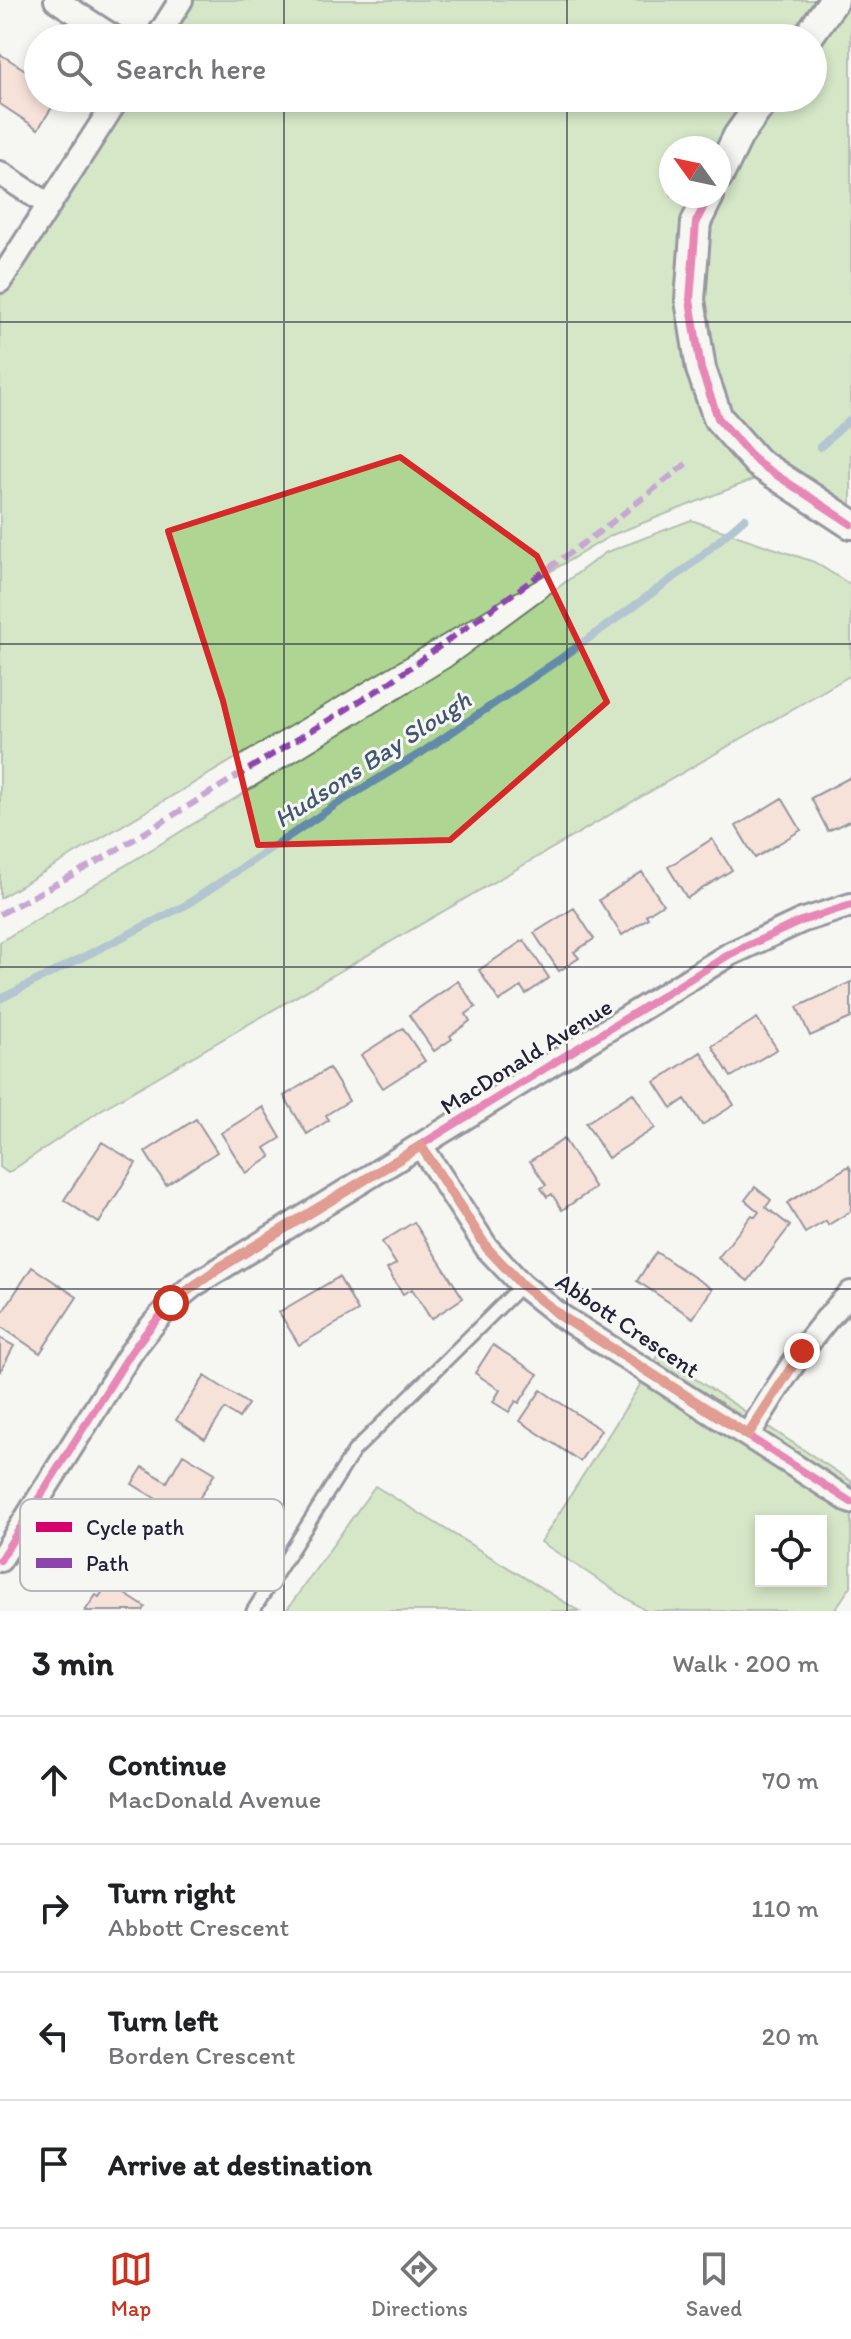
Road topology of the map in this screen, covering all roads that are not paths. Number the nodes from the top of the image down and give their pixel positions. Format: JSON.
{"nodes":[{"id":1,"x":56,"y":0,"type":"edge"},
{"id":2,"x":181,"y":0,"type":"edge"},
{"id":3,"x":834,"y":0,"type":"edge"},
{"id":4,"x":93,"y":24,"type":"edge"},
{"id":5,"x":166,"y":24,"type":"edge"},
{"id":6,"x":817,"y":24,"type":"edge"},
{"id":7,"x":109,"y":112,"type":"edge"},
{"id":8,"x":755,"y":112,"type":"edge"},
{"id":9,"x":731,"y":150,"type":"edge"},
{"id":10,"x":0,"y":173,"type":"edge"},
{"id":11,"x":49,"y":205,"type":"junction"},
{"id":12,"x":703,"y":208,"type":"edge"},
{"id":13,"x":0,"y":281,"type":"edge"},
{"id":14,"x":851,"y":524,"type":"edge"},
{"id":15,"x":851,"y":905,"type":"edge"},
{"id":16,"x":421,"y":1146,"type":"junction"},
{"id":17,"x":522,"y":1285,"type":"junction"},
{"id":18,"x":851,"y":1293,"type":"edge"},
{"id":19,"x":748,"y":1435,"type":"junction"},
{"id":20,"x":38,"y":1499,"type":"edge"},
{"id":21,"x":851,"y":1502,"type":"edge"},
{"id":22,"x":20,"y":1528,"type":"edge"},
{"id":23,"x":0,"y":1560,"type":"edge"},
{"id":24,"x":284,"y":1562,"type":"edge"},
{"id":25,"x":266,"y":1591,"type":"edge"},
{"id":26,"x":253,"y":1611,"type":"edge"}],
"edges":[{"from":1,"to":4,"type":"street"},
{"from":2,"to":5,"type":"street"},
{"from":3,"to":6,"type":"street"},
{"from":7,"to":11,"type":"street"},
{"from":8,"to":9,"type":"street"},
{"from":10,"to":11,"type":"street"},
{"from":11,"to":13,"type":"street"},
{"from":12,"to":14,"type":"street"},
{"from":15,"to":16,"type":"street","name":"MacDonald Avenue"},
{"from":16,"to":17,"type":"street","name":"Abbott Crescent"},
{"from":16,"to":20,"type":"street","name":"MacDonald Avenue"},
{"from":17,"to":19,"type":"street","name":"Abbott Crescent"},
{"from":17,"to":24,"type":"lane"},
{"from":18,"to":19,"type":"street"},
{"from":19,"to":21,"type":"street","name":"Abbott Crescent"},
{"from":22,"to":23,"type":"street","name":"MacDonald Avenue"},
{"from":25,"to":26,"type":"lane"}]}
